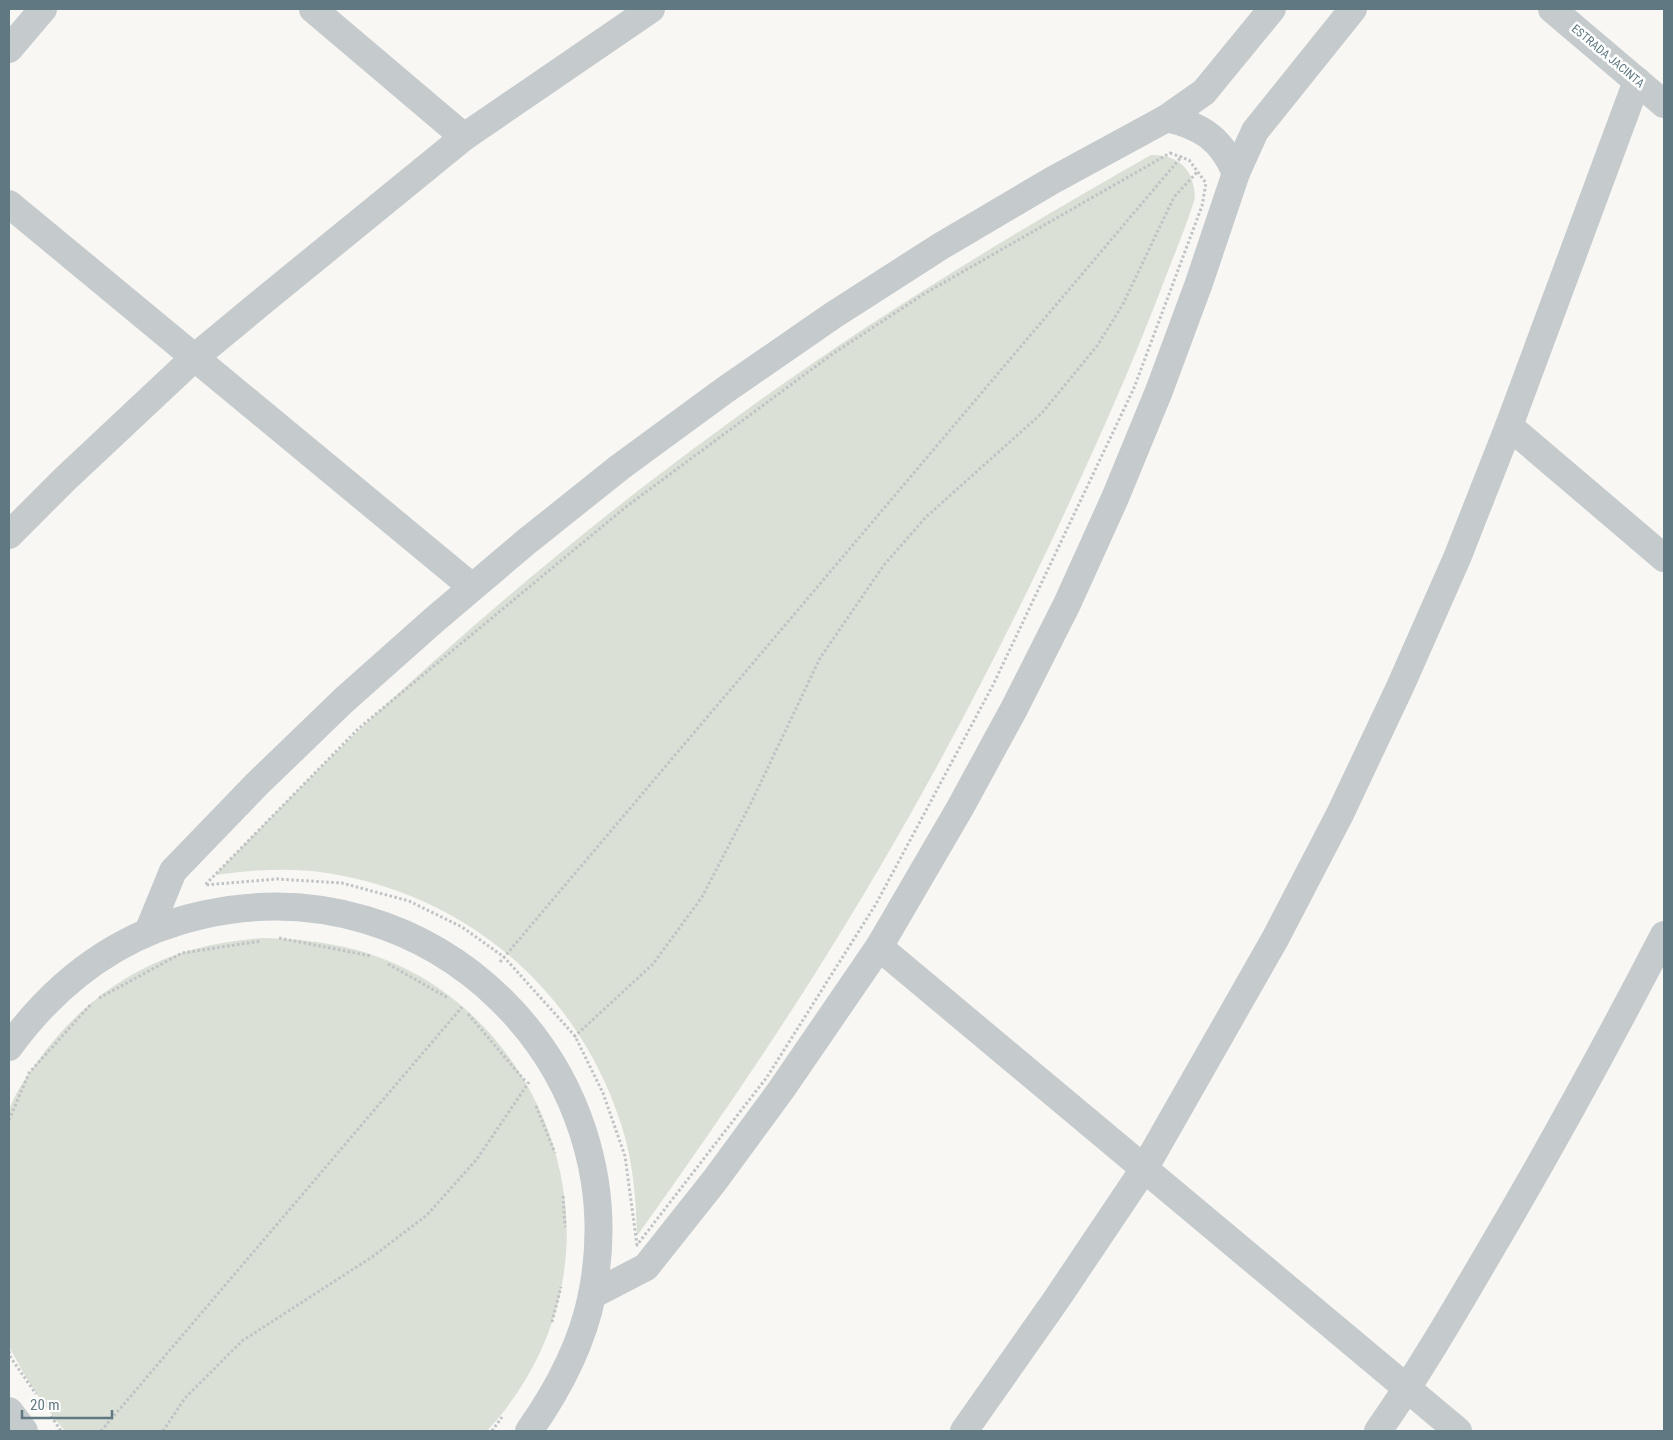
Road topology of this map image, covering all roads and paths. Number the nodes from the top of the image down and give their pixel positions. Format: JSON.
{"nodes":[{"id":1,"x":42,"y":9,"type":"edge"},
{"id":2,"x":313,"y":9,"type":"edge"},
{"id":3,"x":651,"y":9,"type":"edge"},
{"id":4,"x":1272,"y":9,"type":"edge"},
{"id":5,"x":1353,"y":9,"type":"edge"},
{"id":6,"x":1552,"y":9,"type":"edge"},
{"id":7,"x":9,"y":49,"type":"edge"},
{"id":8,"x":1637,"y":81,"type":"junction"},
{"id":9,"x":1664,"y":104,"type":"edge"},
{"id":10,"x":1167,"y":118,"type":"junction"},
{"id":11,"x":1203,"y":131,"type":"junction"},
{"id":12,"x":464,"y":137,"type":"junction"},
{"id":13,"x":1182,"y":156,"type":"junction"},
{"id":14,"x":1198,"y":171,"type":"junction"},
{"id":15,"x":1236,"y":173,"type":"junction"},
{"id":16,"x":9,"y":204,"type":"edge"},
{"id":17,"x":194,"y":358,"type":"junction"},
{"id":18,"x":1509,"y":426,"type":"junction"},
{"id":19,"x":9,"y":535,"type":"edge"},
{"id":20,"x":1664,"y":558,"type":"edge"},
{"id":21,"x":472,"y":587,"type":"junction"},
{"id":22,"x":148,"y":932,"type":"junction"},
{"id":23,"x":1664,"y":935,"type":"edge"},
{"id":24,"x":879,"y":947,"type":"junction"},
{"id":25,"x":376,"y":957,"type":"dead end"},
{"id":26,"x":504,"y":957,"type":"junction"},
{"id":27,"x":385,"y":962,"type":"dead end"},
{"id":28,"x":482,"y":982,"type":"junction"},
{"id":29,"x":453,"y":1002,"type":"dead end"},
{"id":30,"x":462,"y":1006,"type":"junction"},
{"id":31,"x":575,"y":1036,"type":"junction"},
{"id":32,"x":9,"y":1048,"type":"edge"},
{"id":33,"x":550,"y":1061,"type":"junction"},
{"id":34,"x":527,"y":1084,"type":"junction"},
{"id":35,"x":531,"y":1092,"type":"dead end"},
{"id":36,"x":534,"y":1101,"type":"dead end"},
{"id":37,"x":9,"y":1120,"type":"edge"},
{"id":38,"x":558,"y":1161,"type":"dead end"},
{"id":39,"x":1144,"y":1169,"type":"junction"},
{"id":40,"x":563,"y":1188,"type":"dead end"},
{"id":41,"x":566,"y":1236,"type":"dead end"},
{"id":42,"x":562,"y":1283,"type":"dead end"},
{"id":43,"x":592,"y":1295,"type":"junction"},
{"id":44,"x":550,"y":1329,"type":"dead end"},
{"id":45,"x":9,"y":1351,"type":"edge"},
{"id":46,"x":1407,"y":1389,"type":"junction"},
{"id":47,"x":39,"y":1398,"type":"dead end"},
{"id":48,"x":9,"y":1411,"type":"edge"},
{"id":49,"x":50,"y":1415,"type":"dead end"},
{"id":50,"x":502,"y":1416,"type":"dead end"},
{"id":51,"x":24,"y":1431,"type":"edge"},
{"id":52,"x":61,"y":1431,"type":"edge"},
{"id":53,"x":101,"y":1431,"type":"edge"},
{"id":54,"x":163,"y":1431,"type":"edge"},
{"id":55,"x":492,"y":1431,"type":"edge"},
{"id":56,"x":529,"y":1431,"type":"edge"},
{"id":57,"x":964,"y":1431,"type":"edge"},
{"id":58,"x":1378,"y":1431,"type":"edge"},
{"id":59,"x":1458,"y":1431,"type":"edge"}],
"edges":[{"from":1,"to":7,"type":"street"},
{"from":2,"to":12,"type":"street"},
{"from":3,"to":12,"type":"street"},
{"from":4,"to":10,"type":"street"},
{"from":5,"to":15,"type":"street"},
{"from":6,"to":8,"type":"street","name":"ESTRADA JACINTA"},
{"from":8,"to":9,"type":"street","name":"ESTRADA JACINTA"},
{"from":8,"to":18,"type":"street"},
{"from":10,"to":11,"type":"street"},
{"from":10,"to":21,"type":"street"},
{"from":11,"to":13,"type":"path"},
{"from":11,"to":15,"type":"street"},
{"from":12,"to":17,"type":"street"},
{"from":13,"to":14,"type":"path"},
{"from":13,"to":26,"type":"path"},
{"from":13,"to":26,"type":"path"},
{"from":14,"to":31,"type":"path"},
{"from":14,"to":31,"type":"path"},
{"from":15,"to":24,"type":"street"},
{"from":16,"to":17,"type":"street"},
{"from":17,"to":19,"type":"street"},
{"from":17,"to":21,"type":"street"},
{"from":18,"to":20,"type":"street"},
{"from":18,"to":39,"type":"street"},
{"from":21,"to":22,"type":"street"},
{"from":22,"to":28,"type":"street"},
{"from":22,"to":32,"type":"street"},
{"from":23,"to":46,"type":"street"},
{"from":24,"to":39,"type":"street"},
{"from":24,"to":43,"type":"street"},
{"from":25,"to":37,"type":"path"},
{"from":26,"to":28,"type":"path"},
{"from":26,"to":31,"type":"path"},
{"from":27,"to":29,"type":"path"},
{"from":28,"to":30,"type":"path"},
{"from":28,"to":33,"type":"street"},
{"from":30,"to":34,"type":"path"},
{"from":30,"to":53,"type":"path"},
{"from":31,"to":33,"type":"path"},
{"from":33,"to":34,"type":"path"},
{"from":33,"to":43,"type":"street"},
{"from":34,"to":35,"type":"path"},
{"from":34,"to":54,"type":"path"},
{"from":36,"to":38,"type":"path"},
{"from":39,"to":46,"type":"street"},
{"from":39,"to":57,"type":"street"},
{"from":40,"to":41,"type":"path"},
{"from":42,"to":44,"type":"path"},
{"from":43,"to":56,"type":"street"},
{"from":45,"to":47,"type":"path"},
{"from":46,"to":58,"type":"street"},
{"from":46,"to":59,"type":"street"},
{"from":48,"to":51,"type":"street"},
{"from":49,"to":52,"type":"path"},
{"from":50,"to":55,"type":"path"}]}
